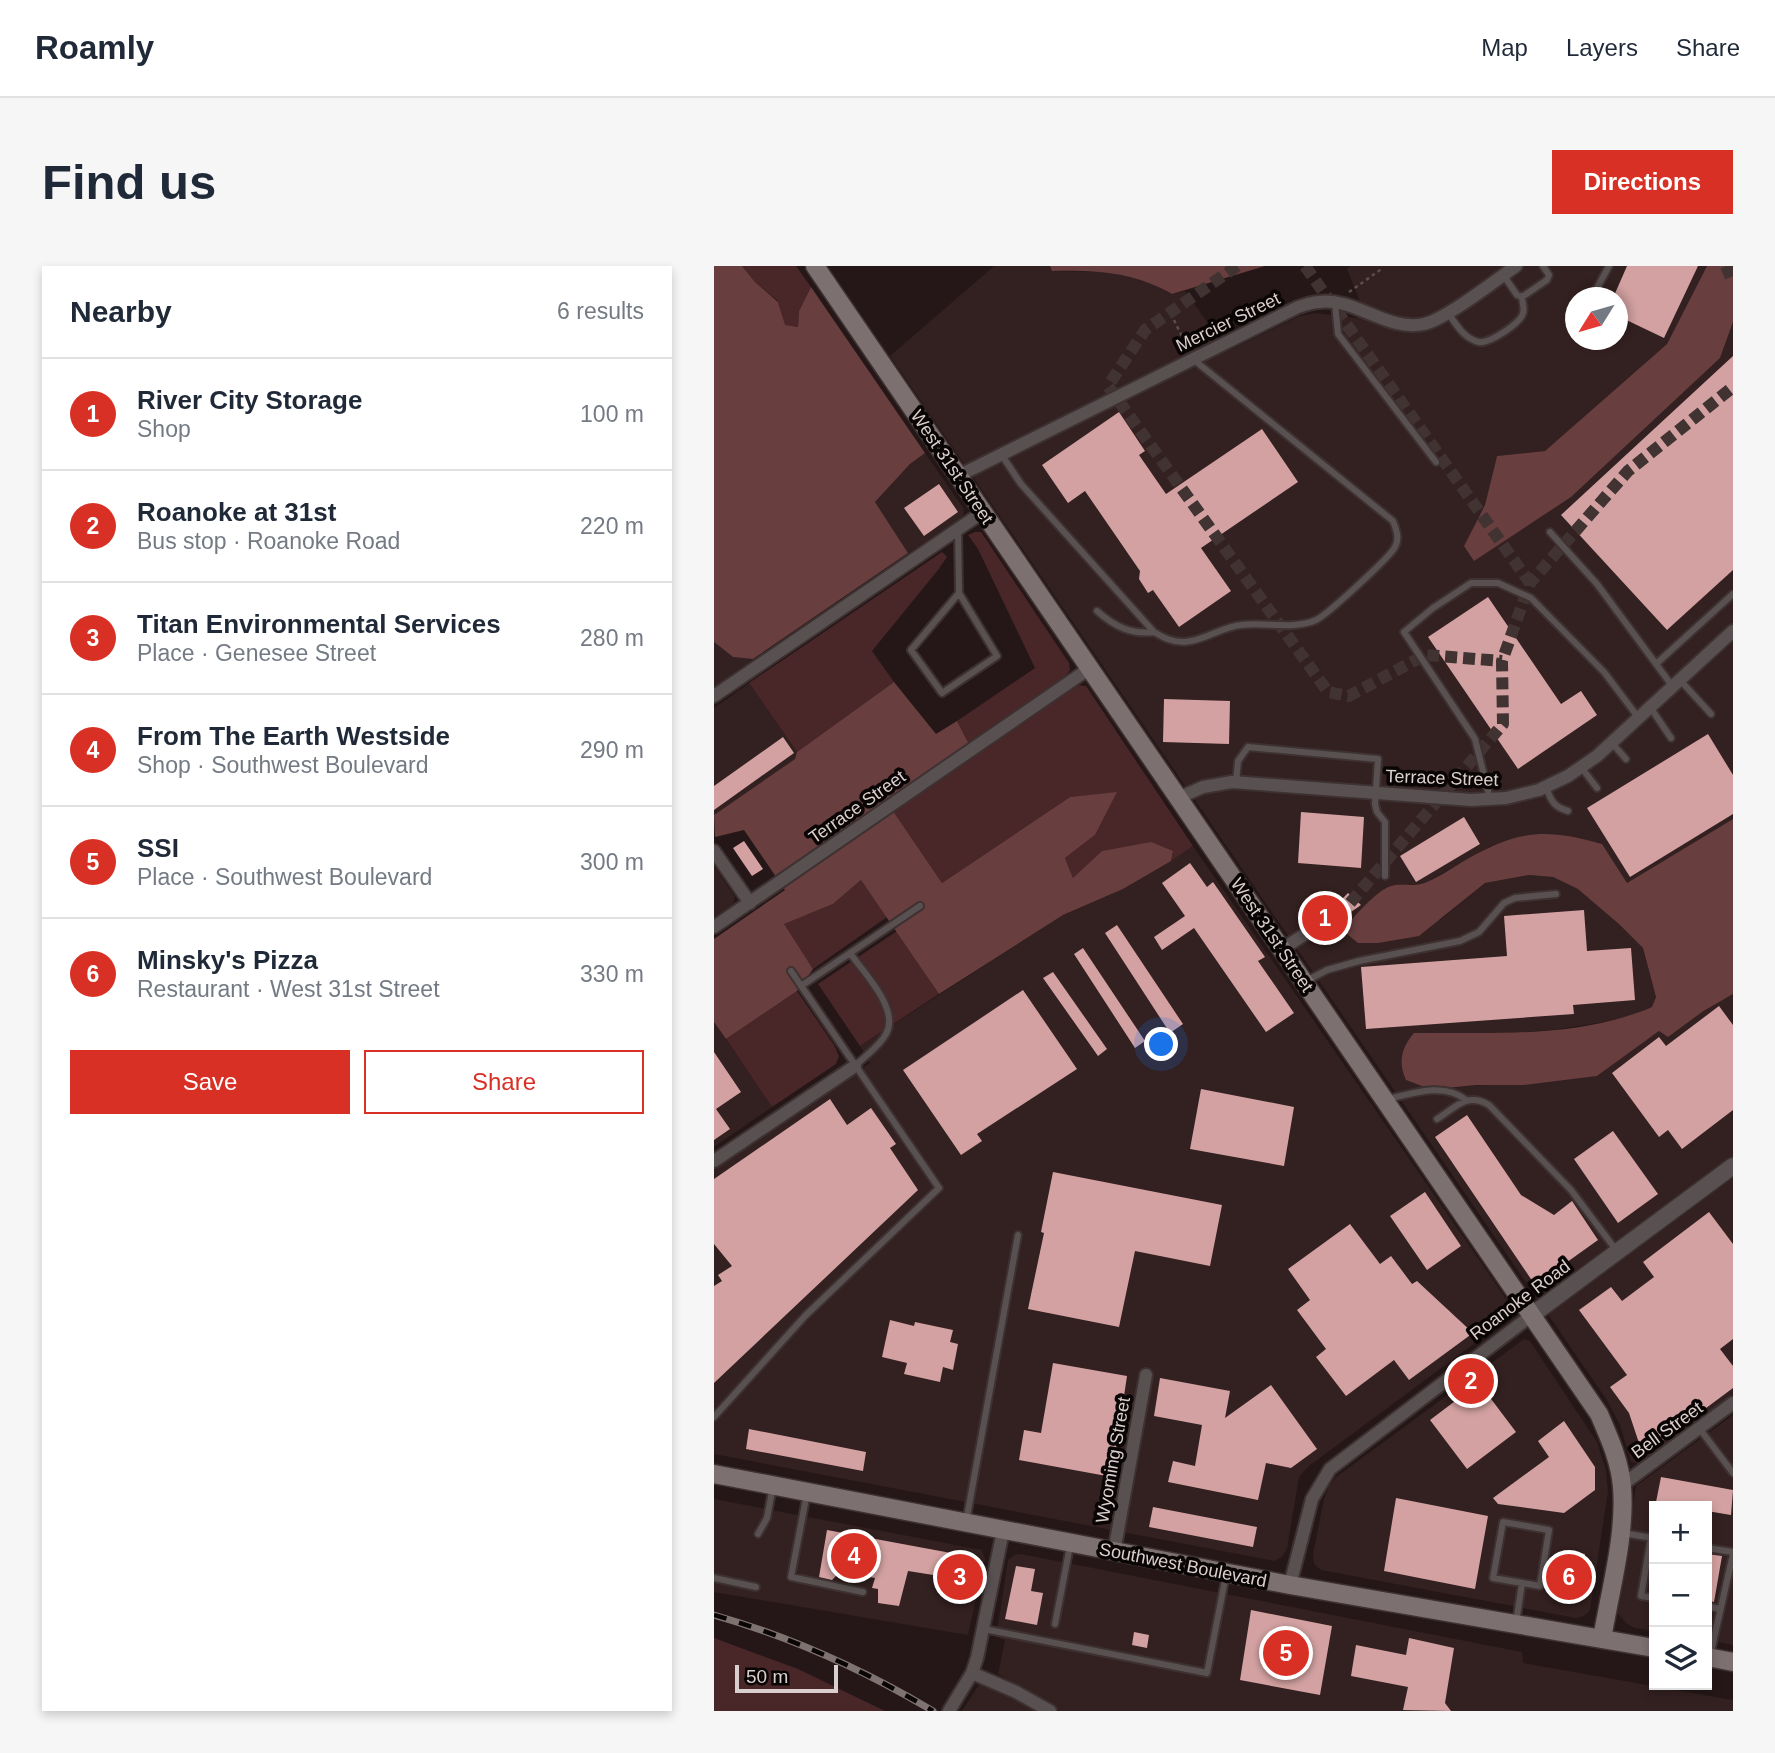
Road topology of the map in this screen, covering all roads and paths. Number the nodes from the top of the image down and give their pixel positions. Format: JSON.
{"nodes":[{"id":1,"x":815,"y":266,"type":"edge"},
{"id":2,"x":1516,"y":266,"type":"edge"},
{"id":3,"x":1543,"y":266,"type":"edge"},
{"id":4,"x":1609,"y":266,"type":"edge"},
{"id":5,"x":1383,"y":268,"type":"dead end"},
{"id":6,"x":1503,"y":275,"type":"junction"},
{"id":7,"x":1598,"y":287,"type":"edge"},
{"id":8,"x":1521,"y":297,"type":"junction"},
{"id":9,"x":1339,"y":299,"type":"junction"},
{"id":10,"x":1448,"y":313,"type":"junction"},
{"id":11,"x":1174,"y":320,"type":"dead end"},
{"id":12,"x":1193,"y":359,"type":"junction"},
{"id":13,"x":1001,"y":454,"type":"junction"},
{"id":14,"x":1437,"y":462,"type":"dead end"},
{"id":15,"x":958,"y":476,"type":"junction"},
{"id":16,"x":983,"y":512,"type":"junction"},
{"id":17,"x":958,"y":528,"type":"junction"},
{"id":18,"x":1550,"y":532,"type":"dead end"},
{"id":19,"x":960,"y":593,"type":"junction"},
{"id":20,"x":1733,"y":594,"type":"edge"},
{"id":21,"x":1097,"y":611,"type":"dead end"},
{"id":22,"x":1733,"y":631,"type":"edge"},
{"id":23,"x":1154,"y":632,"type":"junction"},
{"id":24,"x":1656,"y":664,"type":"junction"},
{"id":25,"x":1090,"y":668,"type":"junction"},
{"id":26,"x":1676,"y":684,"type":"junction"},
{"id":27,"x":714,"y":696,"type":"edge"},
{"id":28,"x":1650,"y":706,"type":"junction"},
{"id":29,"x":1711,"y":714,"type":"dead end"},
{"id":30,"x":1638,"y":718,"type":"junction"},
{"id":31,"x":1671,"y":738,"type":"dead end"},
{"id":32,"x":1611,"y":742,"type":"junction"},
{"id":33,"x":1626,"y":759,"type":"dead end"},
{"id":34,"x":1581,"y":767,"type":"junction"},
{"id":35,"x":1236,"y":782,"type":"junction"},
{"id":36,"x":1546,"y":787,"type":"junction"},
{"id":37,"x":1597,"y":788,"type":"dead end"},
{"id":38,"x":1376,"y":793,"type":"junction"},
{"id":39,"x":1178,"y":798,"type":"junction"},
{"id":40,"x":1490,"y":799,"type":"junction"},
{"id":41,"x":1568,"y":811,"type":"dead end"},
{"id":42,"x":714,"y":850,"type":"edge"},
{"id":43,"x":1385,"y":876,"type":"dead end"},
{"id":44,"x":1556,"y":894,"type":"dead end"},
{"id":45,"x":750,"y":903,"type":"junction"},
{"id":46,"x":920,"y":906,"type":"dead end"},
{"id":47,"x":1321,"y":924,"type":"tunnel mouth"},
{"id":48,"x":714,"y":927,"type":"edge"},
{"id":49,"x":1282,"y":949,"type":"junction"},
{"id":50,"x":850,"y":953,"type":"junction"},
{"id":51,"x":791,"y":971,"type":"dead end"},
{"id":52,"x":1304,"y":982,"type":"junction"},
{"id":53,"x":801,"y":986,"type":"junction"},
{"id":54,"x":855,"y":1066,"type":"junction"},
{"id":55,"x":1385,"y":1099,"type":"junction"},
{"id":56,"x":1466,"y":1100,"type":"junction"},
{"id":57,"x":1437,"y":1119,"type":"dead end"},
{"id":58,"x":714,"y":1161,"type":"edge"},
{"id":59,"x":1733,"y":1166,"type":"edge"},
{"id":60,"x":1018,"y":1235,"type":"dead end"},
{"id":61,"x":1617,"y":1252,"type":"junction"},
{"id":62,"x":1532,"y":1315,"type":"junction"},
{"id":63,"x":1146,"y":1375,"type":"dead end"},
{"id":64,"x":1732,"y":1406,"type":"edge"},
{"id":65,"x":714,"y":1417,"type":"edge"},
{"id":66,"x":1699,"y":1428,"type":"junction"},
{"id":67,"x":1733,"y":1473,"type":"edge"},
{"id":68,"x":714,"y":1475,"type":"edge"},
{"id":69,"x":1622,"y":1485,"type":"junction"},
{"id":70,"x":773,"y":1486,"type":"junction"},
{"id":71,"x":807,"y":1493,"type":"junction"},
{"id":72,"x":965,"y":1524,"type":"junction"},
{"id":73,"x":1003,"y":1531,"type":"junction"},
{"id":74,"x":1620,"y":1533,"type":"junction"},
{"id":75,"x":758,"y":1534,"type":"dead end"},
{"id":76,"x":1649,"y":1537,"type":"edge"},
{"id":77,"x":1070,"y":1544,"type":"junction"},
{"id":78,"x":1712,"y":1549,"type":"edge"},
{"id":79,"x":1114,"y":1552,"type":"junction"},
{"id":80,"x":1733,"y":1553,"type":"edge"},
{"id":81,"x":1649,"y":1557,"type":"edge"},
{"id":82,"x":1226,"y":1573,"type":"junction"},
{"id":83,"x":714,"y":1578,"type":"edge"},
{"id":84,"x":1522,"y":1583,"type":"junction"},
{"id":85,"x":1290,"y":1586,"type":"junction"},
{"id":86,"x":756,"y":1587,"type":"dead end"},
{"id":87,"x":863,"y":1592,"type":"dead end"},
{"id":88,"x":1649,"y":1597,"type":"edge"},
{"id":89,"x":1712,"y":1607,"type":"edge"},
{"id":90,"x":1720,"y":1609,"type":"junction"},
{"id":91,"x":1055,"y":1624,"type":"dead end"},
{"id":92,"x":1516,"y":1624,"type":"junction"},
{"id":93,"x":984,"y":1629,"type":"junction"},
{"id":94,"x":1602,"y":1639,"type":"junction"},
{"id":95,"x":1712,"y":1642,"type":"edge"},
{"id":96,"x":1649,"y":1647,"type":"edge"},
{"id":97,"x":1712,"y":1659,"type":"edge"},
{"id":98,"x":1733,"y":1662,"type":"edge"},
{"id":99,"x":972,"y":1673,"type":"junction"},
{"id":100,"x":948,"y":1711,"type":"edge"},
{"id":101,"x":1051,"y":1711,"type":"edge"}],
"edges":[{"from":1,"to":15,"type":"main road","name":"West 31st Street"},
{"from":2,"to":6,"type":"street","name":"Mercier Street"},
{"from":3,"to":8,"type":"lane"},
{"from":4,"to":7,"type":"lane"},
{"from":5,"to":9,"type":"path"},
{"from":6,"to":8,"type":"lane"},
{"from":6,"to":10,"type":"street","name":"Mercier Street"},
{"from":8,"to":10,"type":"lane"},
{"from":9,"to":10,"type":"street","name":"Mercier Street"},
{"from":9,"to":12,"type":"street","name":"Mercier Street"},
{"from":9,"to":14,"type":"lane"},
{"from":11,"to":12,"type":"path"},
{"from":12,"to":13,"type":"street","name":"Mercier Street"},
{"from":12,"to":23,"type":"lane"},
{"from":13,"to":15,"type":"street","name":"Mercier Street"},
{"from":13,"to":23,"type":"lane"},
{"from":15,"to":16,"type":"main road","name":"West 31st Street"},
{"from":16,"to":17,"type":"street"},
{"from":16,"to":25,"type":"main road","name":"West 31st Street"},
{"from":17,"to":19,"type":"lane"},
{"from":17,"to":27,"type":"street"},
{"from":18,"to":24,"type":"lane"},
{"from":19,"to":19,"type":"lane"},
{"from":20,"to":24,"type":"lane"},
{"from":21,"to":23,"type":"lane"},
{"from":22,"to":26,"type":"street","name":"Terrace Street"},
{"from":24,"to":26,"type":"lane"},
{"from":25,"to":39,"type":"main road","name":"West 31st Street"},
{"from":25,"to":45,"type":"street","name":"Terrace Street"},
{"from":26,"to":28,"type":"street","name":"Terrace Street"},
{"from":26,"to":29,"type":"lane"},
{"from":28,"to":30,"type":"street","name":"Terrace Street"},
{"from":28,"to":31,"type":"lane"},
{"from":30,"to":32,"type":"street","name":"Terrace Street"},
{"from":30,"to":40,"type":"lane"},
{"from":32,"to":33,"type":"lane"},
{"from":32,"to":34,"type":"street","name":"Terrace Street"},
{"from":34,"to":36,"type":"street","name":"Terrace Street"},
{"from":34,"to":37,"type":"lane"},
{"from":35,"to":38,"type":"street","name":"Terrace Street"},
{"from":35,"to":38,"type":"lane"},
{"from":35,"to":39,"type":"street","name":"Terrace Street"},
{"from":36,"to":40,"type":"street","name":"Terrace Street"},
{"from":36,"to":41,"type":"lane"},
{"from":38,"to":40,"type":"street","name":"Terrace Street"},
{"from":38,"to":43,"type":"lane"},
{"from":39,"to":49,"type":"main road","name":"West 31st Street"},
{"from":42,"to":45,"type":"street"},
{"from":44,"to":52,"type":"lane"},
{"from":45,"to":48,"type":"street","name":"Terrace Street"},
{"from":46,"to":50,"type":"lane"},
{"from":47,"to":49,"type":"street"},
{"from":49,"to":52,"type":"main road","name":"West 31st Street"},
{"from":50,"to":53,"type":"lane"},
{"from":50,"to":54,"type":"lane"},
{"from":51,"to":53,"type":"lane"},
{"from":52,"to":55,"type":"main road","name":"West 31st Street"},
{"from":53,"to":54,"type":"lane"},
{"from":54,"to":58,"type":"street"},
{"from":54,"to":65,"type":"lane"},
{"from":55,"to":56,"type":"lane"},
{"from":55,"to":62,"type":"main road","name":"West 31st Street"},
{"from":56,"to":57,"type":"lane"},
{"from":56,"to":61,"type":"lane"},
{"from":59,"to":61,"type":"street","name":"Roanoke Road"},
{"from":60,"to":72,"type":"lane"},
{"from":61,"to":62,"type":"street","name":"Roanoke Road"},
{"from":62,"to":69,"type":"main road","name":"West 31st Street"},
{"from":62,"to":85,"type":"street","name":"Roanoke Road"},
{"from":63,"to":79,"type":"street","name":"Wyoming Street"},
{"from":64,"to":66,"type":"street","name":"Bell Street"},
{"from":66,"to":67,"type":"lane"},
{"from":66,"to":69,"type":"street","name":"Bell Street"},
{"from":68,"to":70,"type":"main road","name":"Southwest Boulevard"},
{"from":69,"to":74,"type":"main road","name":"West 31st Street"},
{"from":70,"to":71,"type":"main road","name":"Southwest Boulevard"},
{"from":70,"to":75,"type":"lane"},
{"from":71,"to":72,"type":"main road","name":"Southwest Boulevard"},
{"from":71,"to":87,"type":"lane"},
{"from":72,"to":73,"type":"main road","name":"Southwest Boulevard"},
{"from":73,"to":77,"type":"main road","name":"Southwest Boulevard"},
{"from":73,"to":93,"type":"street"},
{"from":74,"to":76,"type":"lane"},
{"from":74,"to":94,"type":"main road","name":"West 31st Street"},
{"from":77,"to":79,"type":"main road","name":"Southwest Boulevard"},
{"from":77,"to":91,"type":"lane"},
{"from":78,"to":80,"type":"lane"},
{"from":79,"to":82,"type":"main road","name":"Southwest Boulevard"},
{"from":80,"to":90,"type":"lane"},
{"from":81,"to":88,"type":"lane"},
{"from":82,"to":85,"type":"main road","name":"Southwest Boulevard"},
{"from":82,"to":93,"type":"lane"},
{"from":83,"to":86,"type":"lane"},
{"from":84,"to":84,"type":"lane"},
{"from":84,"to":92,"type":"lane"},
{"from":85,"to":92,"type":"main road","name":"Southwest Boulevard"},
{"from":89,"to":90,"type":"lane"},
{"from":90,"to":95,"type":"lane"},
{"from":92,"to":94,"type":"main road","name":"Southwest Boulevard"},
{"from":93,"to":99,"type":"street"},
{"from":94,"to":96,"type":"main road","name":"Southwest Boulevard"},
{"from":97,"to":98,"type":"main road"},
{"from":99,"to":100,"type":"street"},
{"from":99,"to":101,"type":"street"}]}
